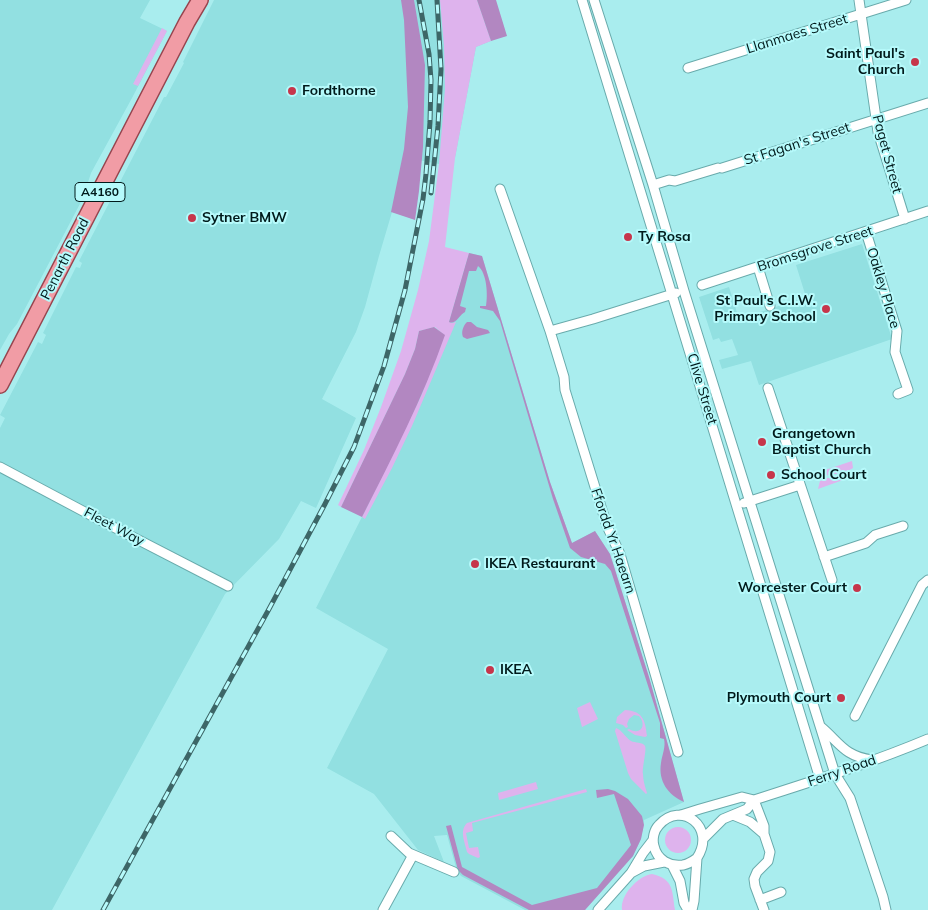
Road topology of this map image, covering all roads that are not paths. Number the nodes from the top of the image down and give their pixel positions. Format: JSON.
{"nodes":[{"id":1,"x":200,"y":0,"type":"edge"},
{"id":2,"x":582,"y":0,"type":"edge"},
{"id":3,"x":594,"y":0,"type":"edge"},
{"id":4,"x":859,"y":0,"type":"edge"},
{"id":5,"x":906,"y":0,"type":"edge"},
{"id":6,"x":861,"y":14,"type":"junction"},
{"id":7,"x":688,"y":68,"type":"dead end"},
{"id":8,"x":928,"y":103,"type":"edge"},
{"id":9,"x":876,"y":119,"type":"junction"},
{"id":10,"x":653,"y":186,"type":"junction"},
{"id":11,"x":500,"y":189,"type":"dead end"},
{"id":12,"x":928,"y":211,"type":"edge"},
{"id":13,"x":905,"y":219,"type":"junction"},
{"id":14,"x":866,"y":232,"type":"junction"},
{"id":15,"x":758,"y":267,"type":"junction"},
{"id":16,"x":702,"y":285,"type":"dead end"},
{"id":17,"x":684,"y":291,"type":"junction"},
{"id":18,"x":673,"y":294,"type":"junction"},
{"id":19,"x":770,"y":306,"type":"dead end"},
{"id":20,"x":550,"y":330,"type":"junction"},
{"id":21,"x":0,"y":385,"type":"edge"},
{"id":22,"x":768,"y":388,"type":"dead end"},
{"id":23,"x":898,"y":394,"type":"dead end"},
{"id":24,"x":0,"y":467,"type":"edge"},
{"id":25,"x":800,"y":485,"type":"junction"},
{"id":26,"x":750,"y":501,"type":"junction"},
{"id":27,"x":737,"y":505,"type":"junction"},
{"id":28,"x":903,"y":526,"type":"dead end"},
{"id":29,"x":824,"y":557,"type":"junction"},
{"id":30,"x":832,"y":580,"type":"dead end"},
{"id":31,"x":928,"y":580,"type":"edge"},
{"id":32,"x":228,"y":586,"type":"dead end"},
{"id":33,"x":855,"y":716,"type":"dead end"},
{"id":34,"x":821,"y":727,"type":"junction"},
{"id":35,"x":928,"y":739,"type":"edge"},
{"id":36,"x":678,"y":752,"type":"dead end"},
{"id":37,"x":873,"y":760,"type":"junction"},
{"id":38,"x":835,"y":774,"type":"junction"},
{"id":39,"x":820,"y":779,"type":"junction"},
{"id":40,"x":754,"y":800,"type":"junction"},
{"id":41,"x":682,"y":815,"type":"junction"},
{"id":42,"x":732,"y":815,"type":"junction"},
{"id":43,"x":764,"y":834,"type":"junction"},
{"id":44,"x":391,"y":836,"type":"dead end"},
{"id":45,"x":704,"y":839,"type":"junction"},
{"id":46,"x":653,"y":840,"type":"junction"},
{"id":47,"x":414,"y":855,"type":"junction"},
{"id":48,"x":697,"y":858,"type":"junction"},
{"id":49,"x":668,"y":863,"type":"junction"},
{"id":50,"x":454,"y":872,"type":"dead end"},
{"id":51,"x":631,"y":874,"type":"junction"},
{"id":52,"x":781,"y":892,"type":"dead end"},
{"id":53,"x":760,"y":900,"type":"junction"},
{"id":54,"x":383,"y":910,"type":"edge"},
{"id":55,"x":598,"y":910,"type":"edge"},
{"id":56,"x":690,"y":910,"type":"edge"},
{"id":57,"x":764,"y":910,"type":"edge"},
{"id":58,"x":886,"y":910,"type":"edge"}],
"edges":[{"from":1,"to":21,"type":"main road","name":"Penarth Road","number":"A4160"},
{"from":2,"to":18,"type":"street","name":"Clive Street"},
{"from":3,"to":10,"type":"street","name":"Clive Street"},
{"from":4,"to":6,"type":"street","name":"Paget Street"},
{"from":5,"to":6,"type":"street","name":"Llanmaes Street"},
{"from":6,"to":7,"type":"street","name":"Llanmaes Street"},
{"from":6,"to":9,"type":"street","name":"Paget Street"},
{"from":8,"to":9,"type":"street","name":"St Fagan's Street"},
{"from":9,"to":10,"type":"street","name":"St Fagan's Street"},
{"from":9,"to":13,"type":"street","name":"Paget Street"},
{"from":10,"to":17,"type":"street","name":"Clive Street"},
{"from":11,"to":20,"type":"street","name":"Ffordd Yr Haearn"},
{"from":12,"to":13,"type":"street","name":"Bromsgrove Street"},
{"from":13,"to":14,"type":"street","name":"Bromsgrove Street"},
{"from":14,"to":15,"type":"street","name":"Bromsgrove Street"},
{"from":14,"to":23,"type":"street","name":"Oakley Place"},
{"from":15,"to":16,"type":"street","name":"Bromsgrove Street"},
{"from":15,"to":19,"type":"street"},
{"from":17,"to":18,"type":"street"},
{"from":17,"to":26,"type":"street","name":"Clive Street"},
{"from":18,"to":20,"type":"street"},
{"from":18,"to":27,"type":"street","name":"Clive Street"},
{"from":20,"to":36,"type":"street","name":"Ffordd Yr Haearn"},
{"from":22,"to":25,"type":"street"},
{"from":24,"to":32,"type":"street","name":"Fleet Way"},
{"from":25,"to":26,"type":"street"},
{"from":25,"to":29,"type":"street"},
{"from":26,"to":27,"type":"street"},
{"from":26,"to":34,"type":"street","name":"Clive Street"},
{"from":27,"to":39,"type":"street","name":"Clive Street"},
{"from":28,"to":29,"type":"street"},
{"from":29,"to":30,"type":"street"},
{"from":31,"to":33,"type":"street"},
{"from":34,"to":37,"type":"street","name":"Clive Street"},
{"from":34,"to":38,"type":"street","name":"Clive Street"},
{"from":35,"to":37,"type":"street","name":"Ferry Road"},
{"from":37,"to":38,"type":"street","name":"Ferry Road"},
{"from":38,"to":39,"type":"street","name":"Ferry Road"},
{"from":38,"to":58,"type":"street","name":"Clive Street"},
{"from":39,"to":40,"type":"street","name":"Ferry Road"},
{"from":40,"to":41,"type":"street","name":"Ferry Road"},
{"from":40,"to":42,"type":"street","name":"Ferry Road"},
{"from":40,"to":43,"type":"street"},
{"from":41,"to":45,"type":"street"},
{"from":41,"to":46,"type":"street","name":"Ferry Road"},
{"from":42,"to":43,"type":"street"},
{"from":42,"to":45,"type":"street","name":"Ferry Road"},
{"from":43,"to":53,"type":"street"},
{"from":44,"to":47,"type":"street"},
{"from":45,"to":48,"type":"street","name":"Ferry Road"},
{"from":46,"to":49,"type":"street","name":"Ferry Road"},
{"from":46,"to":51,"type":"street"},
{"from":47,"to":50,"type":"street"},
{"from":47,"to":54,"type":"street"},
{"from":48,"to":49,"type":"street"},
{"from":48,"to":56,"type":"street","name":"Ferry Road"},
{"from":49,"to":51,"type":"street"},
{"from":49,"to":56,"type":"street","name":"Ferry Road"},
{"from":51,"to":55,"type":"street"},
{"from":52,"to":53,"type":"street"},
{"from":53,"to":57,"type":"street"}]}
